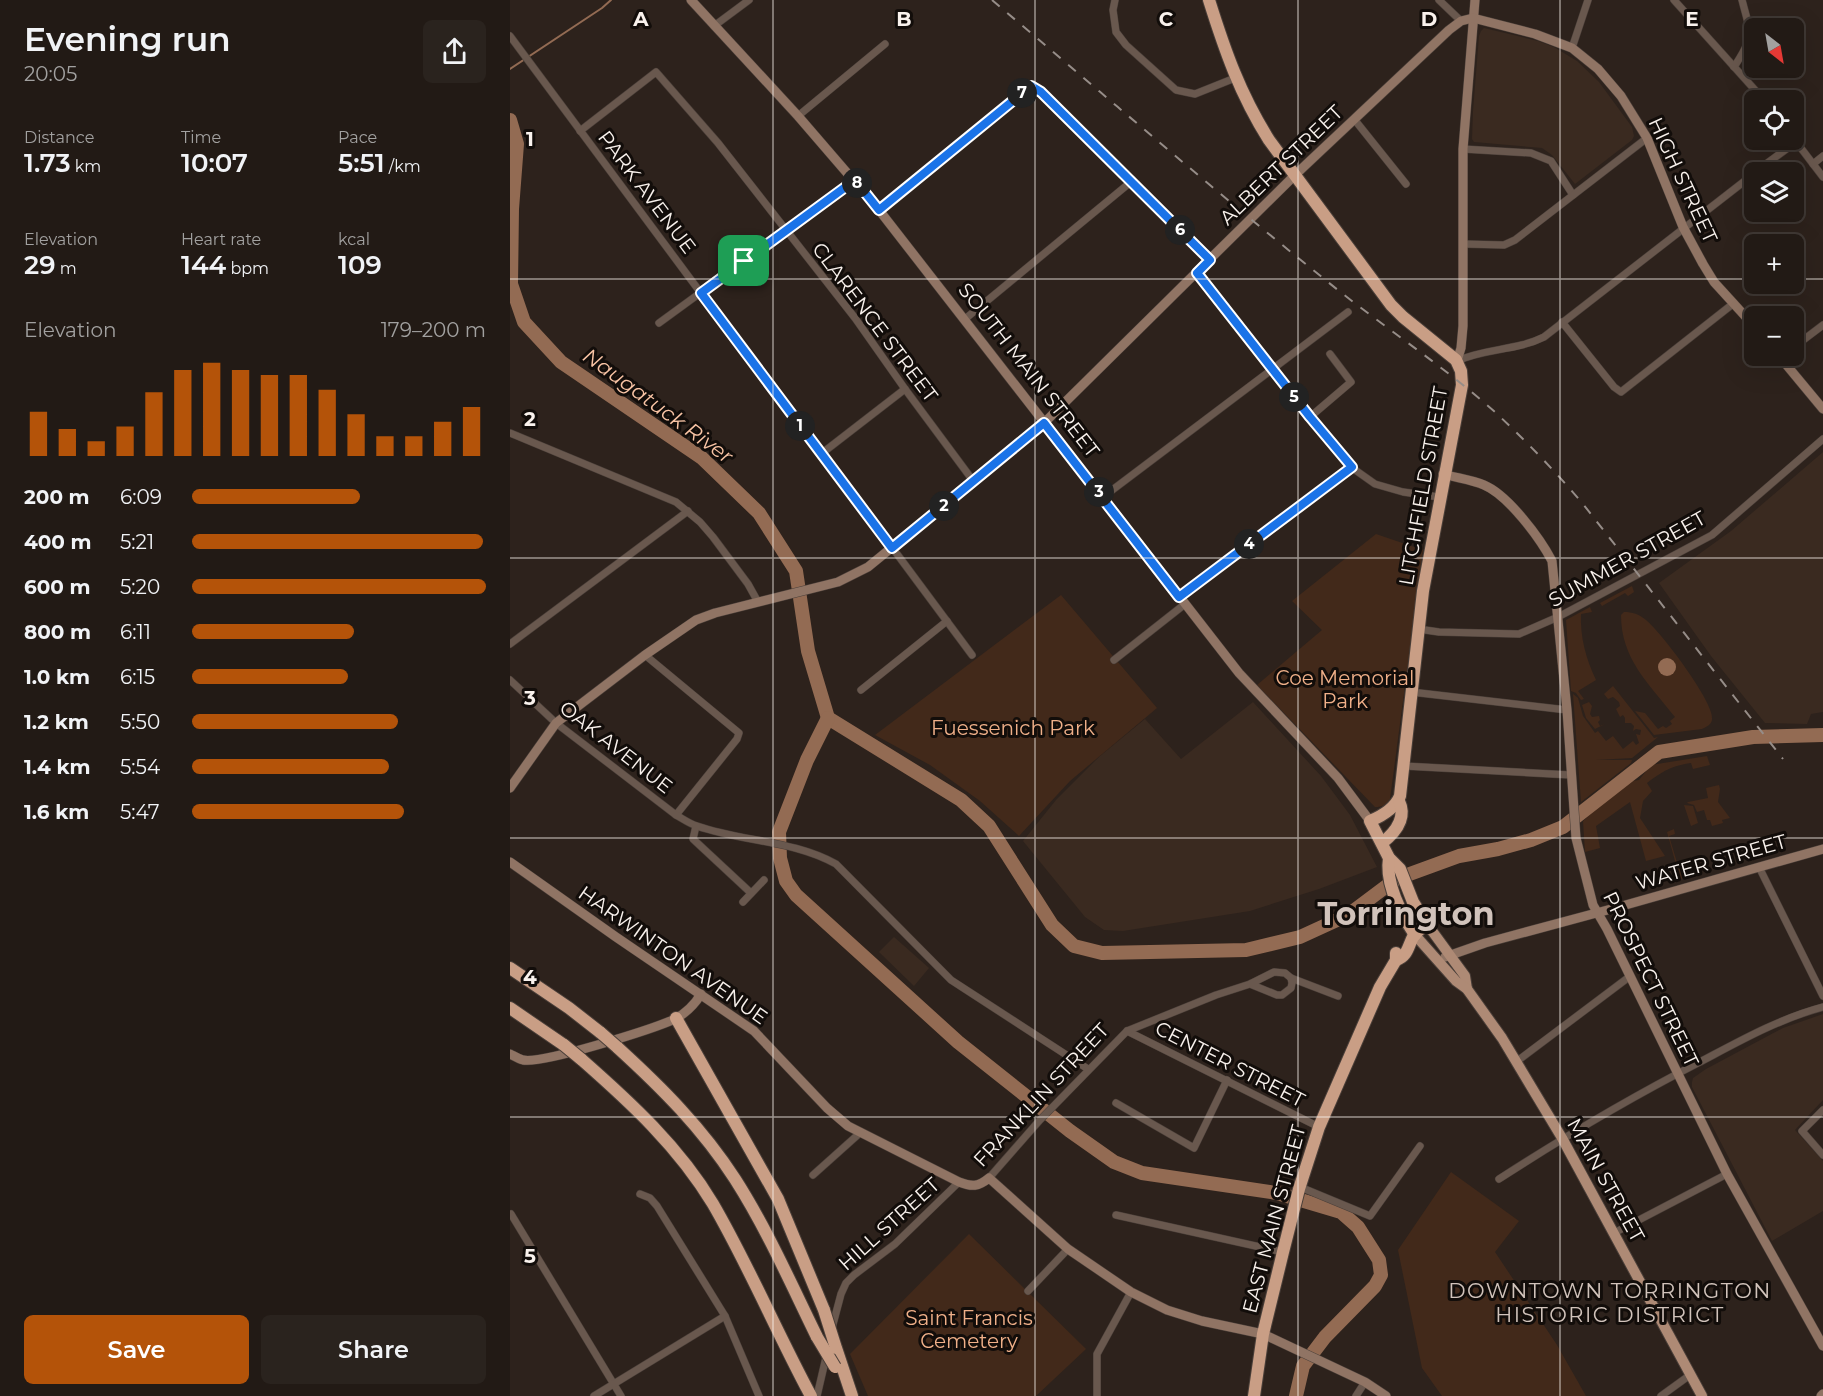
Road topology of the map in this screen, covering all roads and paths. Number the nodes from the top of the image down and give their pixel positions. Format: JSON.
{"nodes":[{"id":1,"x":691,"y":0,"type":"edge"},
{"id":2,"x":749,"y":0,"type":"edge"},
{"id":3,"x":1115,"y":0,"type":"edge"},
{"id":4,"x":1209,"y":0,"type":"edge"},
{"id":5,"x":1439,"y":0,"type":"edge"},
{"id":6,"x":1475,"y":0,"type":"edge"},
{"id":7,"x":1588,"y":0,"type":"edge"},
{"id":8,"x":1674,"y":0,"type":"edge"},
{"id":9,"x":1742,"y":0,"type":"edge"},
{"id":10,"x":1473,"y":18,"type":"junction"},
{"id":11,"x":1461,"y":21,"type":"junction"},
{"id":12,"x":714,"y":26,"type":"junction"},
{"id":13,"x":510,"y":36,"type":"edge"},
{"id":14,"x":885,"y":44,"type":"dead end"},
{"id":15,"x":1572,"y":48,"type":"junction"},
{"id":16,"x":1734,"y":67,"type":"junction"},
{"id":17,"x":1235,"y":78,"type":"junction"},
{"id":18,"x":1755,"y":90,"type":"edge"},
{"id":19,"x":798,"y":116,"type":"junction"},
{"id":20,"x":1354,"y":119,"type":"junction"},
{"id":21,"x":580,"y":131,"type":"junction"},
{"id":22,"x":1647,"y":138,"type":"junction"},
{"id":23,"x":1463,"y":149,"type":"junction"},
{"id":24,"x":1783,"y":150,"type":"edge"},
{"id":25,"x":1802,"y":150,"type":"edge"},
{"id":26,"x":1823,"y":156,"type":"edge"},
{"id":27,"x":1768,"y":162,"type":"edge"},
{"id":28,"x":1813,"y":164,"type":"junction"},
{"id":29,"x":1295,"y":175,"type":"junction"},
{"id":30,"x":1823,"y":177,"type":"edge"},
{"id":31,"x":855,"y":180,"type":"junction"},
{"id":32,"x":1744,"y":181,"type":"edge"},
{"id":33,"x":1132,"y":182,"type":"junction"},
{"id":34,"x":1406,"y":184,"type":"dead end"},
{"id":35,"x":1574,"y":195,"type":"junction"},
{"id":36,"x":879,"y":210,"type":"junction"},
{"id":37,"x":1683,"y":227,"type":"junction"},
{"id":38,"x":786,"y":230,"type":"junction"},
{"id":39,"x":1464,"y":244,"type":"junction"},
{"id":40,"x":1210,"y":260,"type":"junction"},
{"id":41,"x":1197,"y":273,"type":"junction"},
{"id":42,"x":701,"y":293,"type":"junction"},
{"id":43,"x":1734,"y":303,"type":"junction"},
{"id":44,"x":1348,"y":312,"type":"dead end"},
{"id":45,"x":1744,"y":314,"type":"edge"},
{"id":46,"x":965,"y":319,"type":"junction"},
{"id":47,"x":1562,"y":322,"type":"junction"},
{"id":48,"x":659,"y":324,"type":"dead end"},
{"id":49,"x":1823,"y":325,"type":"edge"},
{"id":50,"x":1804,"y":339,"type":"edge"},
{"id":51,"x":1330,"y":354,"type":"dead end"},
{"id":52,"x":1457,"y":361,"type":"junction"},
{"id":53,"x":1789,"y":366,"type":"edge"},
{"id":54,"x":1273,"y":370,"type":"junction"},
{"id":55,"x":905,"y":389,"type":"junction"},
{"id":56,"x":1823,"y":409,"type":"edge"},
{"id":57,"x":1310,"y":417,"type":"junction"},
{"id":58,"x":1044,"y":423,"type":"junction"},
{"id":59,"x":510,"y":433,"type":"edge"},
{"id":60,"x":1823,"y":439,"type":"edge"},
{"id":61,"x":821,"y":454,"type":"junction"},
{"id":62,"x":1352,"y":467,"type":"junction"},
{"id":63,"x":1443,"y":474,"type":"junction"},
{"id":64,"x":974,"y":482,"type":"junction"},
{"id":65,"x":1103,"y":497,"type":"junction"},
{"id":66,"x":1439,"y":497,"type":"junction"},
{"id":67,"x":688,"y":511,"type":"junction"},
{"id":68,"x":892,"y":548,"type":"junction"},
{"id":69,"x":1182,"y":600,"type":"junction"},
{"id":70,"x":758,"y":602,"type":"junction"},
{"id":71,"x":1558,"y":617,"type":"junction"},
{"id":72,"x":946,"y":621,"type":"junction"},
{"id":73,"x":1418,"y":629,"type":"junction"},
{"id":74,"x":510,"y":644,"type":"edge"},
{"id":75,"x":645,"y":655,"type":"junction"},
{"id":76,"x":972,"y":655,"type":"dead end"},
{"id":77,"x":1114,"y":660,"type":"dead end"},
{"id":78,"x":510,"y":680,"type":"edge"},
{"id":79,"x":861,"y":690,"type":"dead end"},
{"id":80,"x":1411,"y":692,"type":"junction"},
{"id":81,"x":1567,"y":710,"type":"junction"},
{"id":82,"x":556,"y":723,"type":"junction"},
{"id":83,"x":1404,"y":766,"type":"junction"},
{"id":84,"x":1571,"y":775,"type":"junction"},
{"id":85,"x":510,"y":788,"type":"edge"},
{"id":86,"x":1399,"y":801,"type":"junction"},
{"id":87,"x":676,"y":815,"type":"junction"},
{"id":88,"x":1370,"y":821,"type":"junction"},
{"id":89,"x":696,"y":826,"type":"junction"},
{"id":90,"x":1382,"y":843,"type":"junction"},
{"id":91,"x":1823,"y":849,"type":"edge"},
{"id":92,"x":1389,"y":858,"type":"junction"},
{"id":93,"x":510,"y":862,"type":"edge"},
{"id":94,"x":1759,"y":867,"type":"junction"},
{"id":95,"x":764,"y":880,"type":"dead end"},
{"id":96,"x":1406,"y":884,"type":"joint"},
{"id":97,"x":752,"y":893,"type":"junction"},
{"id":98,"x":1395,"y":893,"type":"joint"},
{"id":99,"x":743,"y":902,"type":"dead end"},
{"id":100,"x":1597,"y":913,"type":"junction"},
{"id":101,"x":1427,"y":924,"type":"junction"},
{"id":102,"x":1412,"y":934,"type":"junction"},
{"id":103,"x":1450,"y":955,"type":"junction"},
{"id":104,"x":1438,"y":963,"type":"junction"},
{"id":105,"x":510,"y":968,"type":"edge"},
{"id":106,"x":1629,"y":977,"type":"junction"},
{"id":107,"x":1291,"y":978,"type":"junction"},
{"id":108,"x":1250,"y":984,"type":"junction"},
{"id":109,"x":1467,"y":989,"type":"junction"},
{"id":110,"x":701,"y":994,"type":"junction"},
{"id":111,"x":1338,"y":996,"type":"dead end"},
{"id":112,"x":1823,"y":996,"type":"edge"},
{"id":113,"x":1823,"y":1007,"type":"edge"},
{"id":114,"x":510,"y":1008,"type":"edge"},
{"id":115,"x":676,"y":1018,"type":"junction"},
{"id":116,"x":1127,"y":1031,"type":"junction"},
{"id":117,"x":510,"y":1054,"type":"edge"},
{"id":118,"x":1516,"y":1062,"type":"junction"},
{"id":119,"x":1088,"y":1069,"type":"junction"},
{"id":120,"x":1677,"y":1074,"type":"junction"},
{"id":121,"x":1227,"y":1080,"type":"junction"},
{"id":122,"x":1116,"y":1103,"type":"dead end"},
{"id":123,"x":1823,"y":1110,"type":"edge"},
{"id":124,"x":1319,"y":1127,"type":"junction"},
{"id":125,"x":861,"y":1132,"type":"junction"},
{"id":126,"x":1562,"y":1138,"type":"junction"},
{"id":127,"x":1420,"y":1146,"type":"dead end"},
{"id":128,"x":1823,"y":1155,"type":"edge"},
{"id":129,"x":1727,"y":1174,"type":"junction"},
{"id":130,"x":813,"y":1175,"type":"dead end"},
{"id":131,"x":989,"y":1178,"type":"junction"},
{"id":132,"x":1499,"y":1179,"type":"dead end"},
{"id":133,"x":959,"y":1182,"type":"junction"},
{"id":134,"x":1300,"y":1188,"type":"junction"},
{"id":135,"x":640,"y":1194,"type":"dead end"},
{"id":136,"x":511,"y":1214,"type":"edge"},
{"id":137,"x":1116,"y":1215,"type":"dead end"},
{"id":138,"x":1614,"y":1233,"type":"junction"},
{"id":139,"x":1068,"y":1249,"type":"junction"},
{"id":140,"x":1283,"y":1252,"type":"junction"},
{"id":141,"x":1028,"y":1291,"type":"dead end"},
{"id":142,"x":1131,"y":1292,"type":"junction"},
{"id":143,"x":724,"y":1316,"type":"junction"},
{"id":144,"x":1263,"y":1334,"type":"junction"},
{"id":145,"x":1823,"y":1346,"type":"edge"},
{"id":146,"x":1690,"y":1374,"type":"junction"},
{"id":147,"x":1365,"y":1383,"type":"junction"},
{"id":148,"x":614,"y":1385,"type":"junction"},
{"id":149,"x":809,"y":1391,"type":"edge"},
{"id":150,"x":594,"y":1396,"type":"edge"},
{"id":151,"x":621,"y":1396,"type":"edge"},
{"id":152,"x":759,"y":1396,"type":"edge"},
{"id":153,"x":817,"y":1396,"type":"edge"},
{"id":154,"x":851,"y":1396,"type":"edge"},
{"id":155,"x":1097,"y":1396,"type":"edge"},
{"id":156,"x":1254,"y":1396,"type":"edge"},
{"id":157,"x":1356,"y":1396,"type":"edge"},
{"id":158,"x":1386,"y":1396,"type":"edge"},
{"id":159,"x":1661,"y":1396,"type":"edge"},
{"id":160,"x":1702,"y":1396,"type":"edge"}],
"edges":[{"from":1,"to":12,"type":"main road","name":"SOUTH MAIN STREET"},
{"from":2,"to":12,"type":"street"},
{"from":3,"to":17,"type":"street"},
{"from":4,"to":17,"type":"highway"},
{"from":5,"to":11,"type":"street"},
{"from":6,"to":10,"type":"main road","name":"LITCHFIELD STREET"},
{"from":7,"to":15,"type":"street"},
{"from":8,"to":16,"type":"street"},
{"from":9,"to":16,"type":"street"},
{"from":10,"to":11,"type":"main road","name":"ALBERT STREET"},
{"from":10,"to":15,"type":"main road","name":"HIGH STREET"},
{"from":10,"to":23,"type":"main road","name":"LITCHFIELD STREET"},
{"from":11,"to":20,"type":"main road","name":"ALBERT STREET"},
{"from":12,"to":19,"type":"main road","name":"SOUTH MAIN STREET"},
{"from":13,"to":21,"type":"street","name":"PARK AVENUE"},
{"from":14,"to":19,"type":"street"},
{"from":15,"to":22,"type":"main road","name":"HIGH STREET"},
{"from":16,"to":18,"type":"street"},
{"from":17,"to":29,"type":"highway"},
{"from":19,"to":31,"type":"main road","name":"SOUTH MAIN STREET"},
{"from":20,"to":29,"type":"main road","name":"ALBERT STREET"},
{"from":20,"to":34,"type":"street"},
{"from":21,"to":38,"type":"street","name":"CLARENCE STREET"},
{"from":21,"to":42,"type":"street","name":"PARK AVENUE"},
{"from":22,"to":35,"type":"street"},
{"from":22,"to":37,"type":"main road","name":"HIGH STREET"},
{"from":23,"to":35,"type":"street"},
{"from":23,"to":39,"type":"main road","name":"LITCHFIELD STREET"},
{"from":24,"to":27,"type":"street"},
{"from":25,"to":28,"type":"street"},
{"from":26,"to":28,"type":"street"},
{"from":28,"to":30,"type":"street"},
{"from":29,"to":40,"type":"main road","name":"ALBERT STREET"},
{"from":29,"to":52,"type":"highway"},
{"from":31,"to":36,"type":"main road","name":"SOUTH MAIN STREET"},
{"from":31,"to":38,"type":"street"},
{"from":32,"to":37,"type":"street"},
{"from":33,"to":36,"type":"street"},
{"from":33,"to":40,"type":"street"},
{"from":33,"to":46,"type":"street"},
{"from":35,"to":39,"type":"street"},
{"from":36,"to":46,"type":"main road","name":"SOUTH MAIN STREET"},
{"from":37,"to":43,"type":"main road","name":"HIGH STREET"},
{"from":37,"to":47,"type":"street"},
{"from":38,"to":42,"type":"street"},
{"from":38,"to":55,"type":"street","name":"CLARENCE STREET"},
{"from":39,"to":52,"type":"main road","name":"LITCHFIELD STREET"},
{"from":40,"to":41,"type":"main road","name":"ALBERT STREET"},
{"from":41,"to":54,"type":"street"},
{"from":41,"to":58,"type":"main road","name":"ALBERT STREET"},
{"from":42,"to":48,"type":"street"},
{"from":42,"to":61,"type":"street","name":"PARK AVENUE"},
{"from":43,"to":45,"type":"main road","name":"HIGH STREET"},
{"from":43,"to":47,"type":"street"},
{"from":44,"to":54,"type":"street"},
{"from":46,"to":58,"type":"main road","name":"SOUTH MAIN STREET"},
{"from":47,"to":52,"type":"street"},
{"from":49,"to":50,"type":"street"},
{"from":51,"to":57,"type":"street"},
{"from":52,"to":63,"type":"highway","name":"LITCHFIELD STREET"},
{"from":53,"to":56,"type":"main road"},
{"from":54,"to":57,"type":"street"},
{"from":54,"to":65,"type":"street"},
{"from":55,"to":61,"type":"street"},
{"from":55,"to":64,"type":"street","name":"CLARENCE STREET"},
{"from":57,"to":62,"type":"street"},
{"from":58,"to":64,"type":"main road","name":"ALBERT STREET"},
{"from":58,"to":65,"type":"main road","name":"SOUTH MAIN STREET"},
{"from":59,"to":67,"type":"street"},
{"from":60,"to":71,"type":"street","name":"SUMMER STREET"},
{"from":61,"to":68,"type":"street","name":"PARK AVENUE"},
{"from":62,"to":66,"type":"street"},
{"from":62,"to":69,"type":"street"},
{"from":63,"to":66,"type":"highway","name":"LITCHFIELD STREET"},
{"from":63,"to":71,"type":"main road","name":"PROSPECT STREET"},
{"from":64,"to":68,"type":"main road","name":"ALBERT STREET"},
{"from":65,"to":69,"type":"main road","name":"SOUTH MAIN STREET"},
{"from":66,"to":73,"type":"highway","name":"LITCHFIELD STREET"},
{"from":67,"to":70,"type":"street"},
{"from":67,"to":74,"type":"street"},
{"from":68,"to":70,"type":"main road","name":"ALBERT STREET"},
{"from":68,"to":72,"type":"street","name":"PARK AVENUE"},
{"from":69,"to":77,"type":"street"},
{"from":69,"to":88,"type":"main road","name":"SOUTH MAIN STREET"},
{"from":70,"to":75,"type":"main road","name":"ALBERT STREET"},
{"from":71,"to":73,"type":"street","name":"SUMMER STREET"},
{"from":71,"to":81,"type":"main road","name":"PROSPECT STREET"},
{"from":72,"to":76,"type":"street","name":"PARK AVENUE"},
{"from":72,"to":79,"type":"street"},
{"from":73,"to":80,"type":"highway","name":"LITCHFIELD STREET"},
{"from":75,"to":82,"type":"main road","name":"ALBERT STREET"},
{"from":75,"to":87,"type":"street"},
{"from":78,"to":82,"type":"street","name":"OAK AVENUE"},
{"from":80,"to":81,"type":"street"},
{"from":80,"to":83,"type":"highway","name":"LITCHFIELD STREET"},
{"from":81,"to":84,"type":"main road","name":"PROSPECT STREET"},
{"from":82,"to":85,"type":"main road","name":"ALBERT STREET"},
{"from":82,"to":87,"type":"street","name":"OAK AVENUE"},
{"from":83,"to":84,"type":"street"},
{"from":83,"to":86,"type":"highway","name":"LITCHFIELD STREET"},
{"from":84,"to":100,"type":"main road","name":"PROSPECT STREET"},
{"from":86,"to":88,"type":"highway"},
{"from":86,"to":90,"type":"highway","name":"LITCHFIELD STREET"},
{"from":87,"to":89,"type":"street","name":"OAK AVENUE"},
{"from":88,"to":90,"type":"highway","name":"SOUTH MAIN STREET"},
{"from":89,"to":97,"type":"street"},
{"from":89,"to":119,"type":"street","name":"OAK AVENUE"},
{"from":90,"to":92,"type":"highway","name":"SOUTH MAIN STREET"},
{"from":91,"to":94,"type":"main road","name":"WATER STREET"},
{"from":92,"to":96,"type":"highway","name":"SOUTH MAIN STREET"},
{"from":92,"to":98,"type":"highway","name":"SOUTH MAIN STREET"},
{"from":93,"to":110,"type":"main road","name":"HARWINTON AVENUE"},
{"from":94,"to":100,"type":"main road","name":"WATER STREET"},
{"from":94,"to":112,"type":"street"},
{"from":95,"to":97,"type":"street"},
{"from":96,"to":101,"type":"highway","name":"MAIN STREET"},
{"from":97,"to":99,"type":"street"},
{"from":98,"to":102,"type":"highway","name":"MAIN STREET"},
{"from":100,"to":103,"type":"main road","name":"WATER STREET"},
{"from":100,"to":106,"type":"main road","name":"PROSPECT STREET"},
{"from":101,"to":102,"type":"highway","name":"EAST MAIN STREET"},
{"from":101,"to":103,"type":"main road","name":"MAIN STREET"},
{"from":102,"to":104,"type":"main road","name":"MAIN STREET"},
{"from":102,"to":124,"type":"highway","name":"EAST MAIN STREET"},
{"from":103,"to":104,"type":"main road","name":"WATER STREET"},
{"from":103,"to":109,"type":"main road","name":"MAIN STREET"},
{"from":104,"to":109,"type":"main road","name":"MAIN STREET"},
{"from":105,"to":154,"type":"highway","bridge":true},
{"from":106,"to":118,"type":"street"},
{"from":106,"to":120,"type":"main road","name":"PROSPECT STREET"},
{"from":107,"to":108,"type":"street","name":"FRANKLIN STREET"},
{"from":107,"to":108,"type":"street"},
{"from":107,"to":111,"type":"street"},
{"from":108,"to":116,"type":"street","name":"FRANKLIN STREET"},
{"from":109,"to":118,"type":"main road","name":"MAIN STREET"},
{"from":110,"to":115,"type":"main road"},
{"from":110,"to":125,"type":"main road","name":"HARWINTON AVENUE"},
{"from":113,"to":120,"type":"street"},
{"from":114,"to":149,"type":"highway","bridge":true},
{"from":115,"to":117,"type":"main road"},
{"from":115,"to":154,"type":"highway","bridge":true},
{"from":116,"to":119,"type":"street","name":"FRANKLIN STREET"},
{"from":116,"to":121,"type":"street","name":"CENTER STREET"},
{"from":118,"to":126,"type":"main road","name":"MAIN STREET"},
{"from":119,"to":131,"type":"street","name":"FRANKLIN STREET"},
{"from":120,"to":126,"type":"street"},
{"from":120,"to":129,"type":"main road","name":"PROSPECT STREET"},
{"from":121,"to":122,"type":"street"},
{"from":121,"to":124,"type":"street","name":"CENTER STREET"},
{"from":123,"to":128,"type":"street"},
{"from":124,"to":134,"type":"highway","name":"EAST MAIN STREET"},
{"from":125,"to":130,"type":"street"},
{"from":125,"to":133,"type":"main road","name":"HARWINTON AVENUE"},
{"from":126,"to":132,"type":"street"},
{"from":126,"to":138,"type":"main road","name":"MAIN STREET"},
{"from":127,"to":134,"type":"street"},
{"from":129,"to":138,"type":"street"},
{"from":129,"to":145,"type":"main road","name":"PROSPECT STREET"},
{"from":131,"to":133,"type":"main road","name":"FRANKLIN STREET"},
{"from":131,"to":139,"type":"main road"},
{"from":133,"to":153,"type":"street","name":"HILL STREET"},
{"from":134,"to":140,"type":"highway","name":"EAST MAIN STREET"},
{"from":135,"to":143,"type":"street"},
{"from":136,"to":148,"type":"street"},
{"from":137,"to":140,"type":"street"},
{"from":138,"to":146,"type":"main road","name":"MAIN STREET"},
{"from":139,"to":141,"type":"street"},
{"from":139,"to":142,"type":"main road"},
{"from":140,"to":144,"type":"highway","name":"EAST MAIN STREET"},
{"from":142,"to":144,"type":"main road"},
{"from":142,"to":155,"type":"street"},
{"from":143,"to":148,"type":"street"},
{"from":143,"to":152,"type":"street"},
{"from":144,"to":147,"type":"main road"},
{"from":144,"to":156,"type":"highway","name":"EAST MAIN STREET"},
{"from":146,"to":159,"type":"street"},
{"from":146,"to":160,"type":"main road","name":"MAIN STREET"},
{"from":147,"to":157,"type":"street"},
{"from":147,"to":158,"type":"main road"},
{"from":148,"to":150,"type":"street"},
{"from":148,"to":151,"type":"street"}]}
